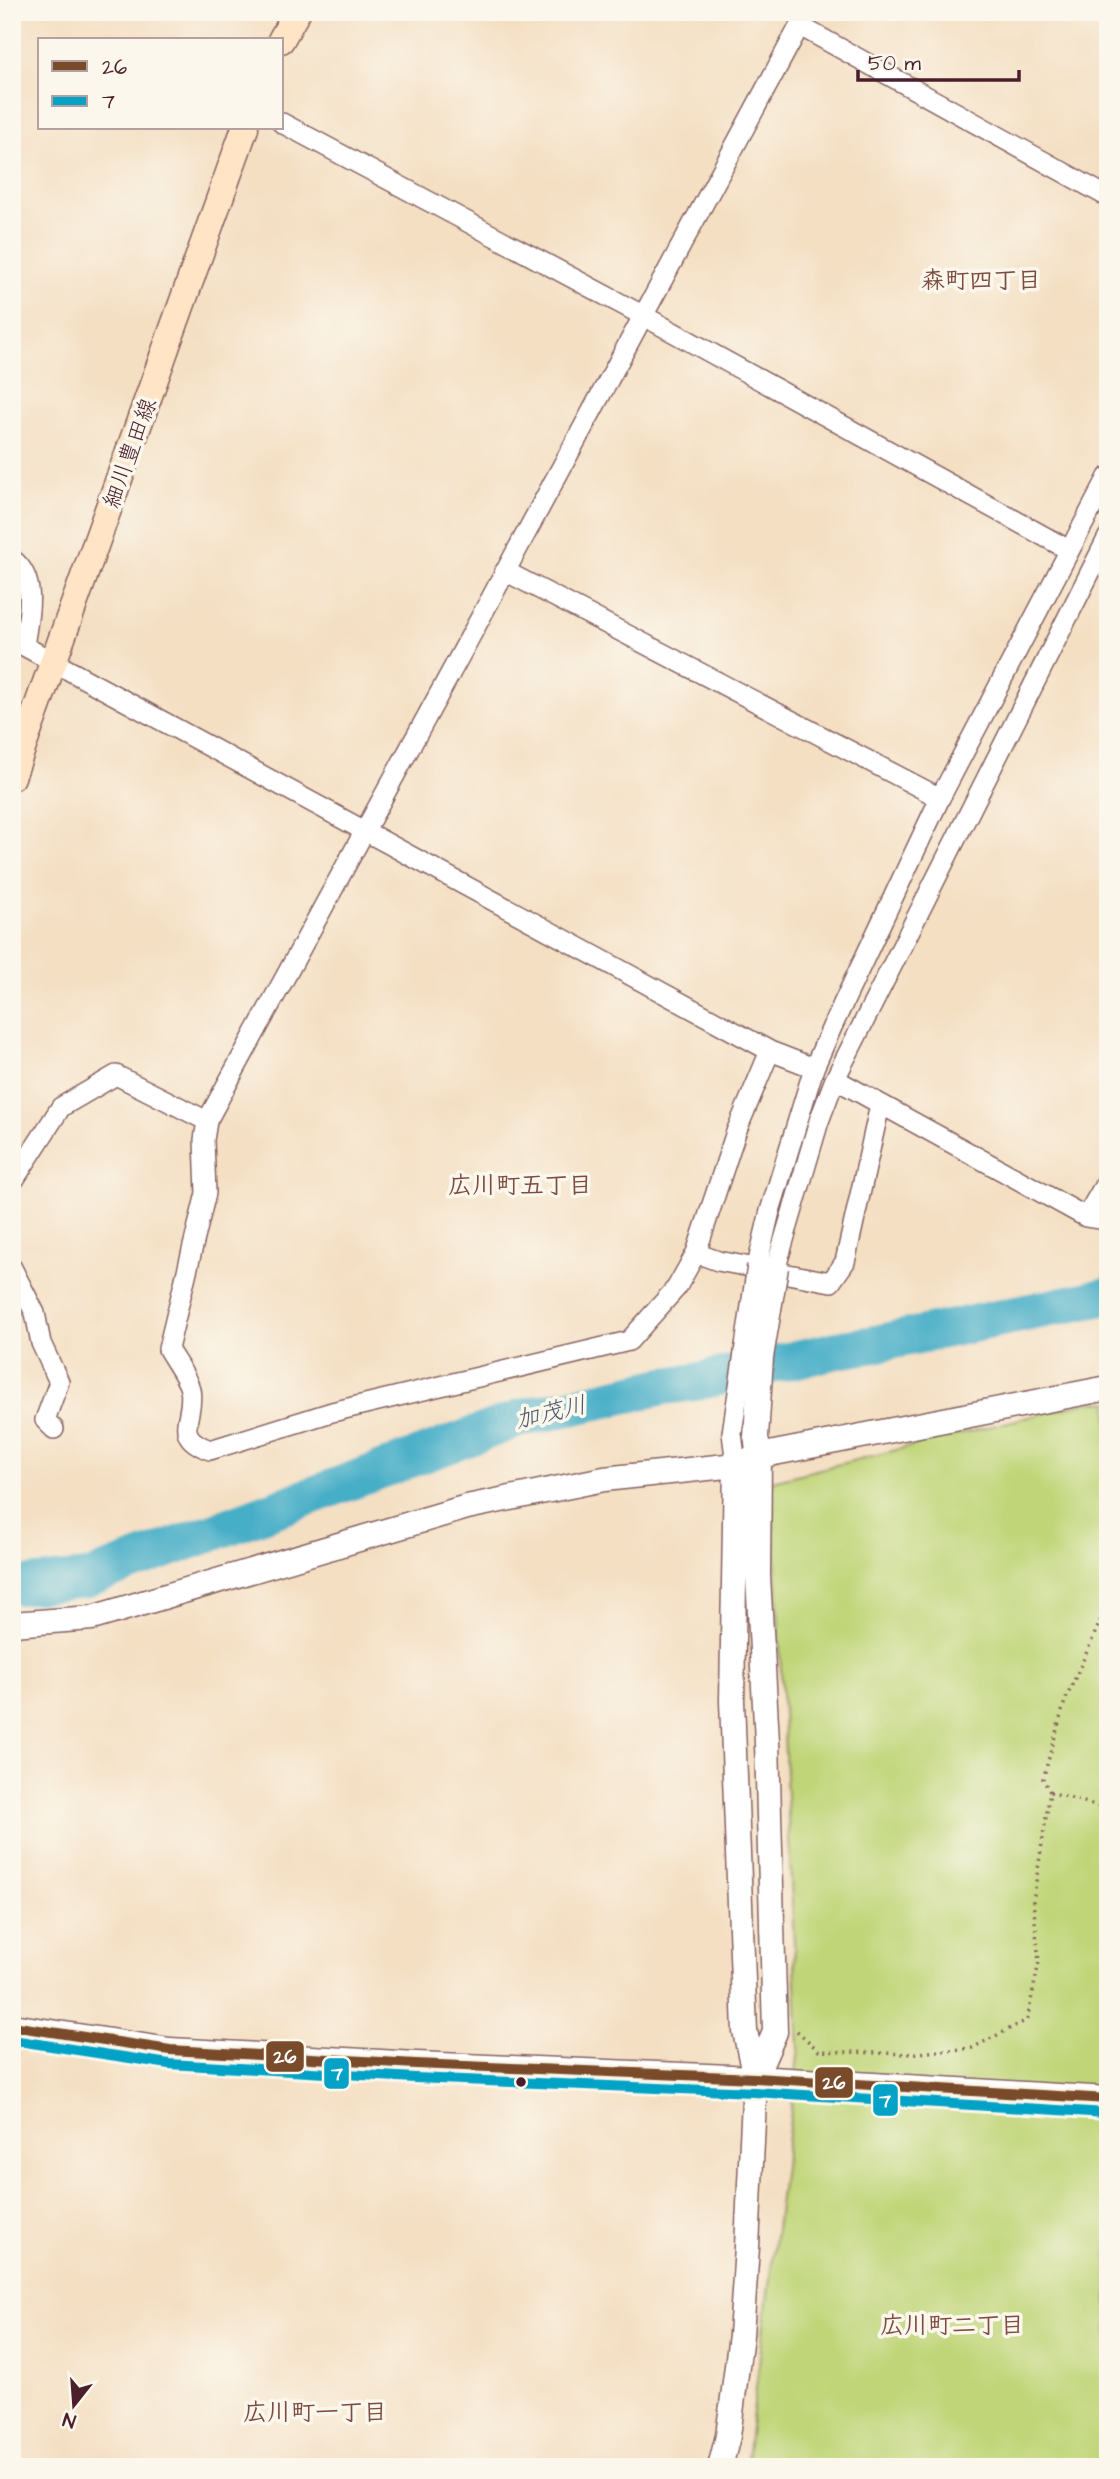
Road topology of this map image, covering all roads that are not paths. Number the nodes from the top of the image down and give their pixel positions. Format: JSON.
{"nodes":[{"id":1,"x":297,"y":12,"type":"edge"},
{"id":2,"x":804,"y":19,"type":"edge"},
{"id":3,"x":282,"y":38,"type":"edge"},
{"id":4,"x":284,"y":124,"type":"edge"},
{"id":5,"x":244,"y":130,"type":"edge"},
{"id":6,"x":1108,"y":197,"type":"edge"},
{"id":7,"x":642,"y":315,"type":"junction"},
{"id":8,"x":1108,"y":477,"type":"edge"},
{"id":9,"x":1108,"y":537,"type":"edge"},
{"id":10,"x":1069,"y":550,"type":"junction"},
{"id":11,"x":12,"y":559,"type":"edge"},
{"id":12,"x":1100,"y":570,"type":"edge"},
{"id":13,"x":505,"y":571,"type":"junction"},
{"id":14,"x":55,"y":662,"type":"junction"},
{"id":15,"x":12,"y":777,"type":"edge"},
{"id":16,"x":940,"y":798,"type":"junction"},
{"id":17,"x":367,"y":831,"type":"junction"},
{"id":18,"x":770,"y":1051,"type":"junction"},
{"id":19,"x":814,"y":1068,"type":"junction"},
{"id":20,"x":835,"y":1079,"type":"junction"},
{"id":21,"x":880,"y":1105,"type":"junction"},
{"id":22,"x":207,"y":1121,"type":"junction"},
{"id":23,"x":1108,"y":1179,"type":"edge"},
{"id":24,"x":12,"y":1183,"type":"edge"},
{"id":25,"x":1086,"y":1217,"type":"junction"},
{"id":26,"x":1108,"y":1220,"type":"edge"},
{"id":27,"x":696,"y":1253,"type":"junction"},
{"id":28,"x":767,"y":1267,"type":"junction"},
{"id":29,"x":12,"y":1268,"type":"edge"},
{"id":30,"x":1108,"y":1388,"type":"edge"},
{"id":31,"x":54,"y":1429,"type":"dead end"},
{"id":32,"x":746,"y":1448,"type":"junction"},
{"id":33,"x":12,"y":1625,"type":"edge"},
{"id":34,"x":12,"y":2026,"type":"edge"},
{"id":35,"x":755,"y":2078,"type":"junction"},
{"id":36,"x":1108,"y":2099,"type":"edge"},
{"id":37,"x":720,"y":2467,"type":"edge"}],
"edges":[{"from":1,"to":3,"type":"main road"},
{"from":2,"to":6,"type":"street"},
{"from":2,"to":7,"type":"street"},
{"from":4,"to":7,"type":"street"},
{"from":5,"to":14,"type":"main road","name":"細川豊田線"},
{"from":7,"to":10,"type":"street"},
{"from":7,"to":13,"type":"street"},
{"from":8,"to":10,"type":"street"},
{"from":9,"to":12,"type":"street"},
{"from":10,"to":16,"type":"street"},
{"from":11,"to":14,"type":"street"},
{"from":12,"to":20,"type":"street"},
{"from":13,"to":16,"type":"street"},
{"from":13,"to":17,"type":"street"},
{"from":14,"to":15,"type":"main road","name":"細川豊田線"},
{"from":14,"to":17,"type":"street"},
{"from":16,"to":19,"type":"street"},
{"from":17,"to":18,"type":"street"},
{"from":17,"to":22,"type":"street"},
{"from":18,"to":19,"type":"street"},
{"from":18,"to":27,"type":"street"},
{"from":19,"to":28,"type":"street"},
{"from":20,"to":21,"type":"street"},
{"from":20,"to":28,"type":"street"},
{"from":21,"to":25,"type":"street"},
{"from":21,"to":27,"type":"street"},
{"from":22,"to":24,"type":"street"},
{"from":22,"to":27,"type":"street"},
{"from":23,"to":25,"type":"street"},
{"from":25,"to":26,"type":"street"},
{"from":28,"to":32,"type":"street","bridge":true},
{"from":29,"to":31,"type":"street"},
{"from":30,"to":32,"type":"street"},
{"from":32,"to":33,"type":"street"},
{"from":32,"to":35,"type":"street"},
{"from":32,"to":35,"type":"street"},
{"from":34,"to":35,"type":"street"},
{"from":35,"to":36,"type":"street"},
{"from":35,"to":37,"type":"street"}]}
